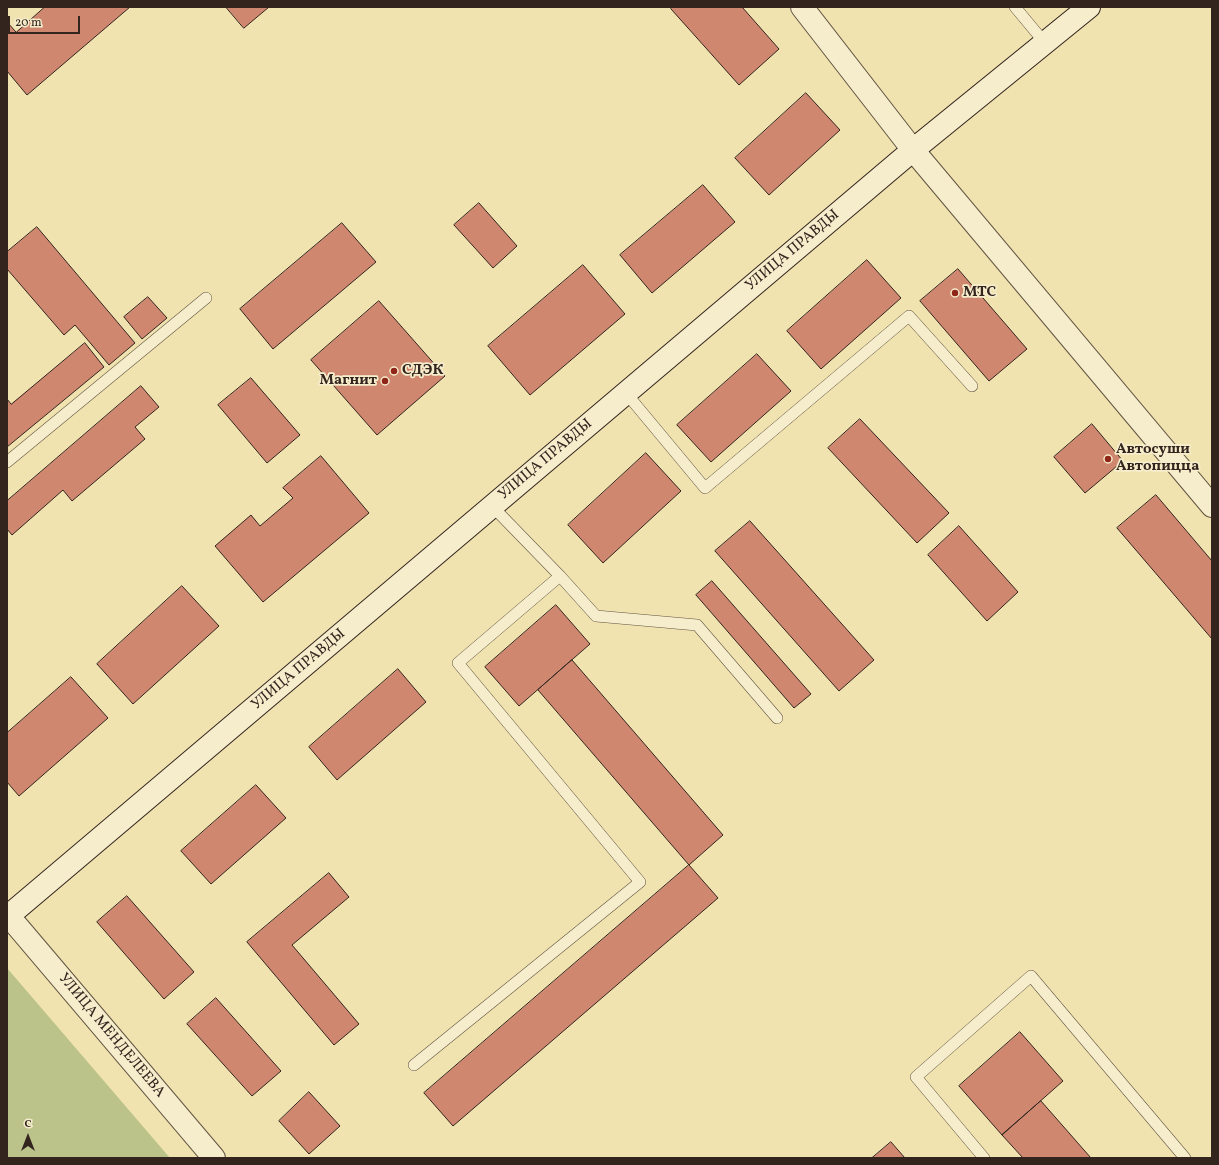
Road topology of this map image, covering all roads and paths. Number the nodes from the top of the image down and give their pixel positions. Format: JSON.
{"nodes":[{"id":1,"x":802,"y":7,"type":"edge"},
{"id":2,"x":1015,"y":7,"type":"edge"},
{"id":3,"x":1089,"y":7,"type":"edge"},
{"id":4,"x":1045,"y":43,"type":"junction"},
{"id":5,"x":913,"y":150,"type":"junction"},
{"id":6,"x":206,"y":298,"type":"dead end"},
{"id":7,"x":972,"y":386,"type":"dead end"},
{"id":8,"x":626,"y":393,"type":"junction"},
{"id":9,"x":7,"y":462,"type":"edge"},
{"id":10,"x":492,"y":506,"type":"junction"},
{"id":11,"x":1212,"y":506,"type":"edge"},
{"id":12,"x":560,"y":576,"type":"junction"},
{"id":13,"x":777,"y":718,"type":"dead end"},
{"id":14,"x":7,"y":916,"type":"edge"},
{"id":15,"x":414,"y":1065,"type":"dead end"},
{"id":16,"x":214,"y":1158,"type":"edge"},
{"id":17,"x":984,"y":1158,"type":"edge"},
{"id":18,"x":1185,"y":1158,"type":"edge"}],
"edges":[{"from":1,"to":5,"type":"street"},
{"from":2,"to":4,"type":"lane"},
{"from":3,"to":4,"type":"street","name":"УЛИЦА ПРАВДЫ"},
{"from":4,"to":5,"type":"street","name":"УЛИЦА ПРАВДЫ"},
{"from":5,"to":8,"type":"street","name":"УЛИЦА ПРАВДЫ"},
{"from":5,"to":11,"type":"street"},
{"from":6,"to":9,"type":"lane"},
{"from":7,"to":8,"type":"lane"},
{"from":8,"to":10,"type":"street","name":"УЛИЦА ПРАВДЫ"},
{"from":10,"to":12,"type":"lane"},
{"from":10,"to":14,"type":"street","name":"УЛИЦА ПРАВДЫ"},
{"from":12,"to":13,"type":"lane"},
{"from":12,"to":15,"type":"lane"},
{"from":14,"to":16,"type":"street","name":"УЛИЦА МЕНДЕЛЕЕВА"},
{"from":17,"to":18,"type":"lane"}]}
